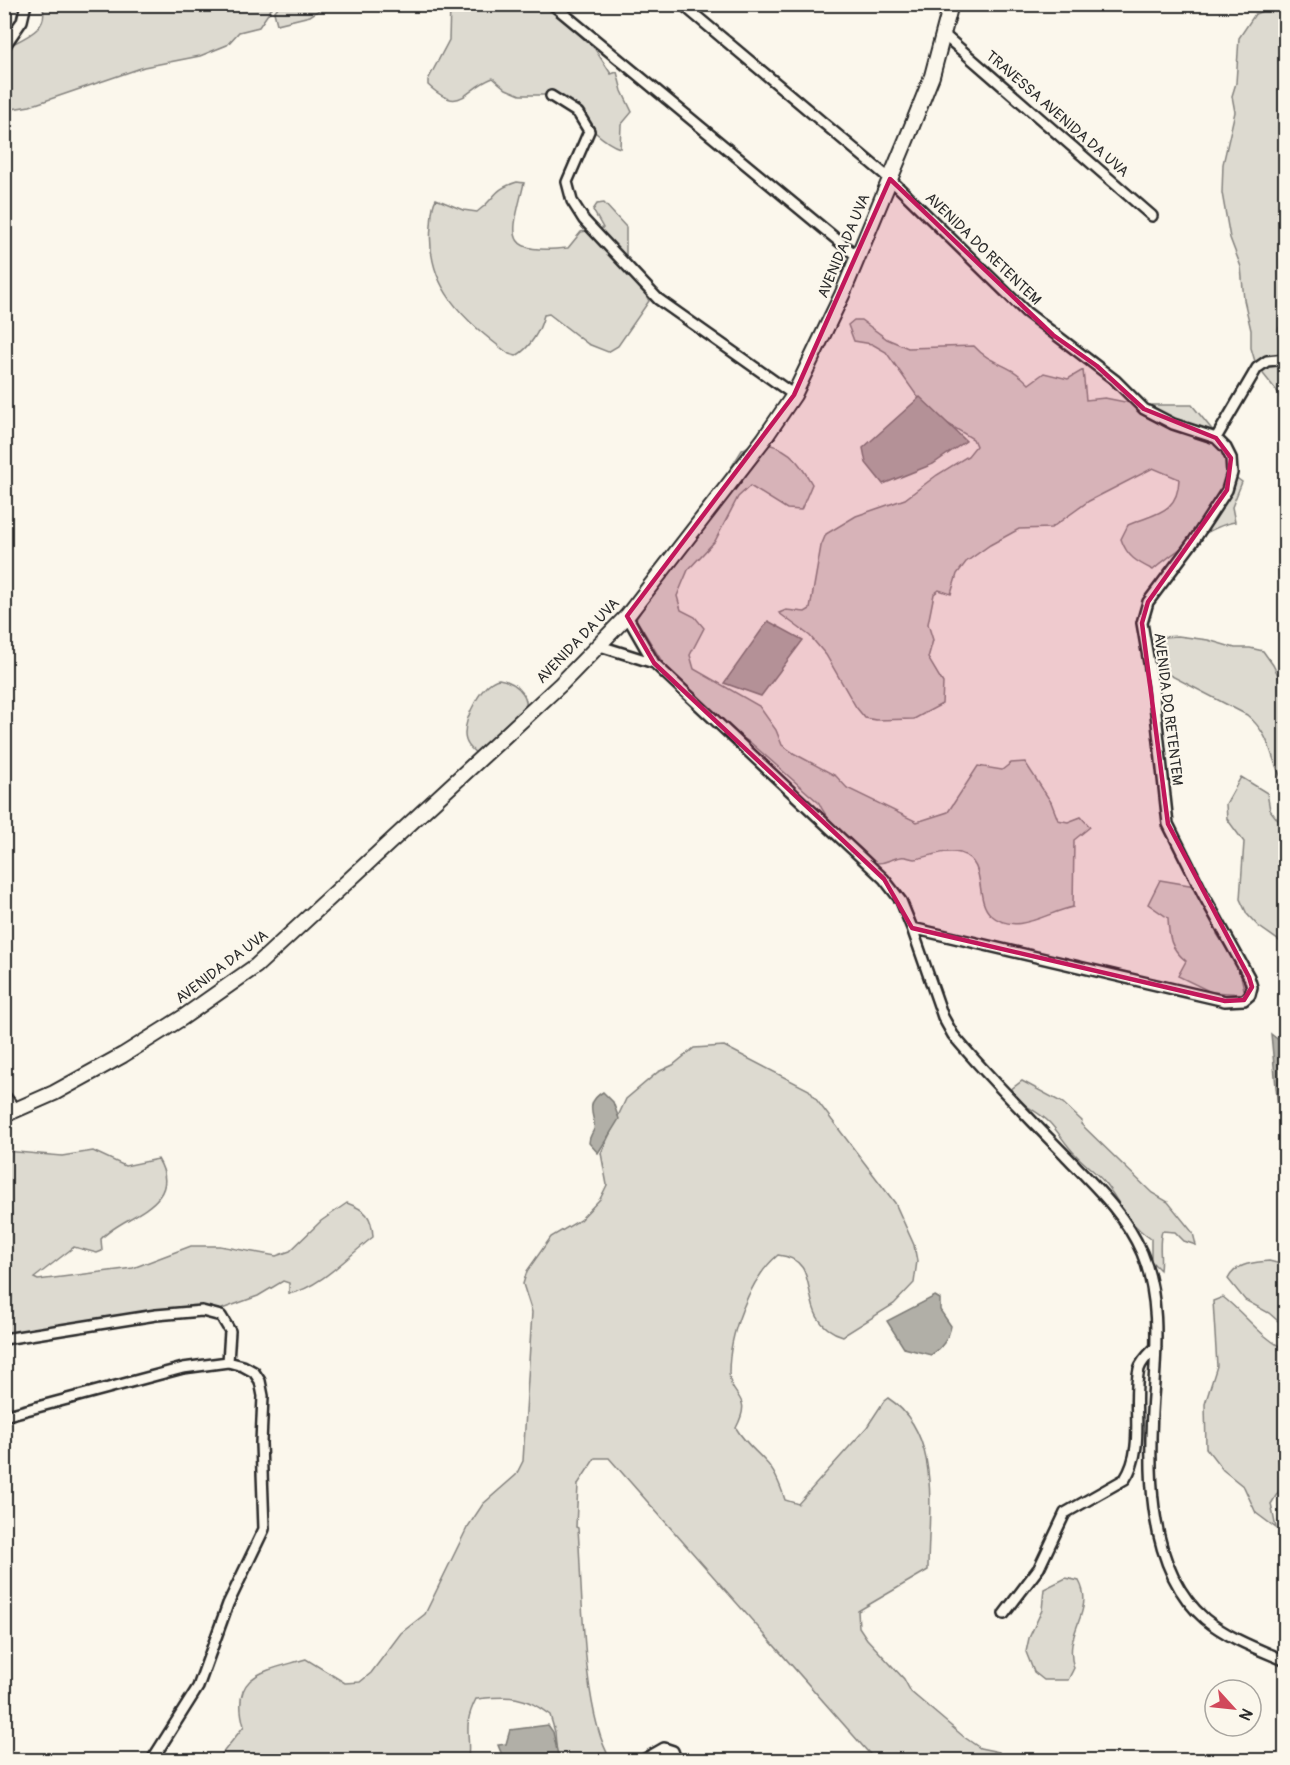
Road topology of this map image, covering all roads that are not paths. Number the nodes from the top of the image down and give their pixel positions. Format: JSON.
{"nodes":[{"id":1,"x":26,"y":4,"type":"edge"},
{"id":2,"x":552,"y":4,"type":"edge"},
{"id":3,"x":682,"y":4,"type":"edge"},
{"id":4,"x":951,"y":4,"type":"edge"},
{"id":5,"x":943,"y":34,"type":"junction"},
{"id":6,"x":4,"y":47,"type":"edge"},
{"id":7,"x":551,"y":96,"type":"dead end"},
{"id":8,"x":890,"y":179,"type":"junction"},
{"id":9,"x":1152,"y":216,"type":"dead end"},
{"id":10,"x":858,"y":257,"type":"junction"},
{"id":11,"x":1286,"y":359,"type":"edge"},
{"id":12,"x":794,"y":395,"type":"junction"},
{"id":13,"x":1216,"y":438,"type":"junction"},
{"id":14,"x":627,"y":616,"type":"junction"},
{"id":15,"x":600,"y":646,"type":"junction"},
{"id":16,"x":654,"y":663,"type":"junction"},
{"id":17,"x":912,"y":928,"type":"junction"},
{"id":18,"x":4,"y":1095,"type":"edge"},
{"id":19,"x":10,"y":1112,"type":"edge"},
{"id":20,"x":4,"y":1339,"type":"edge"},
{"id":21,"x":1156,"y":1347,"type":"junction"},
{"id":22,"x":228,"y":1362,"type":"junction"},
{"id":23,"x":4,"y":1416,"type":"edge"},
{"id":24,"x":1004,"y":1614,"type":"dead end"},
{"id":25,"x":1286,"y":1661,"type":"edge"},
{"id":26,"x":152,"y":1761,"type":"edge"},
{"id":27,"x":643,"y":1761,"type":"edge"},
{"id":28,"x":676,"y":1761,"type":"edge"}],
"edges":[{"from":1,"to":6,"type":"street"},
{"from":2,"to":10,"type":"street"},
{"from":3,"to":8,"type":"street","name":"AVENIDA DO RETENTEM"},
{"from":4,"to":5,"type":"main road","name":"AVENIDA DA UVA"},
{"from":5,"to":8,"type":"main road","name":"AVENIDA DA UVA"},
{"from":5,"to":9,"type":"street","name":"TRAVESSA AVENIDA DA UVA"},
{"from":7,"to":12,"type":"street"},
{"from":8,"to":10,"type":"main road","name":"AVENIDA DA UVA"},
{"from":8,"to":13,"type":"street","name":"AVENIDA DO RETENTEM"},
{"from":10,"to":12,"type":"main road","name":"AVENIDA DA UVA"},
{"from":11,"to":13,"type":"street"},
{"from":12,"to":14,"type":"main road","name":"AVENIDA DA UVA"},
{"from":13,"to":17,"type":"street","name":"AVENIDA DO RETENTEM"},
{"from":14,"to":15,"type":"main road","name":"AVENIDA DA UVA"},
{"from":14,"to":16,"type":"street"},
{"from":15,"to":16,"type":"street"},
{"from":15,"to":19,"type":"main road","name":"AVENIDA DA UVA"},
{"from":16,"to":17,"type":"street"},
{"from":17,"to":21,"type":"street"},
{"from":18,"to":19,"type":"street"},
{"from":20,"to":22,"type":"street"},
{"from":21,"to":24,"type":"street"},
{"from":21,"to":25,"type":"street"},
{"from":22,"to":23,"type":"street"},
{"from":22,"to":26,"type":"street"},
{"from":27,"to":28,"type":"street"}]}
